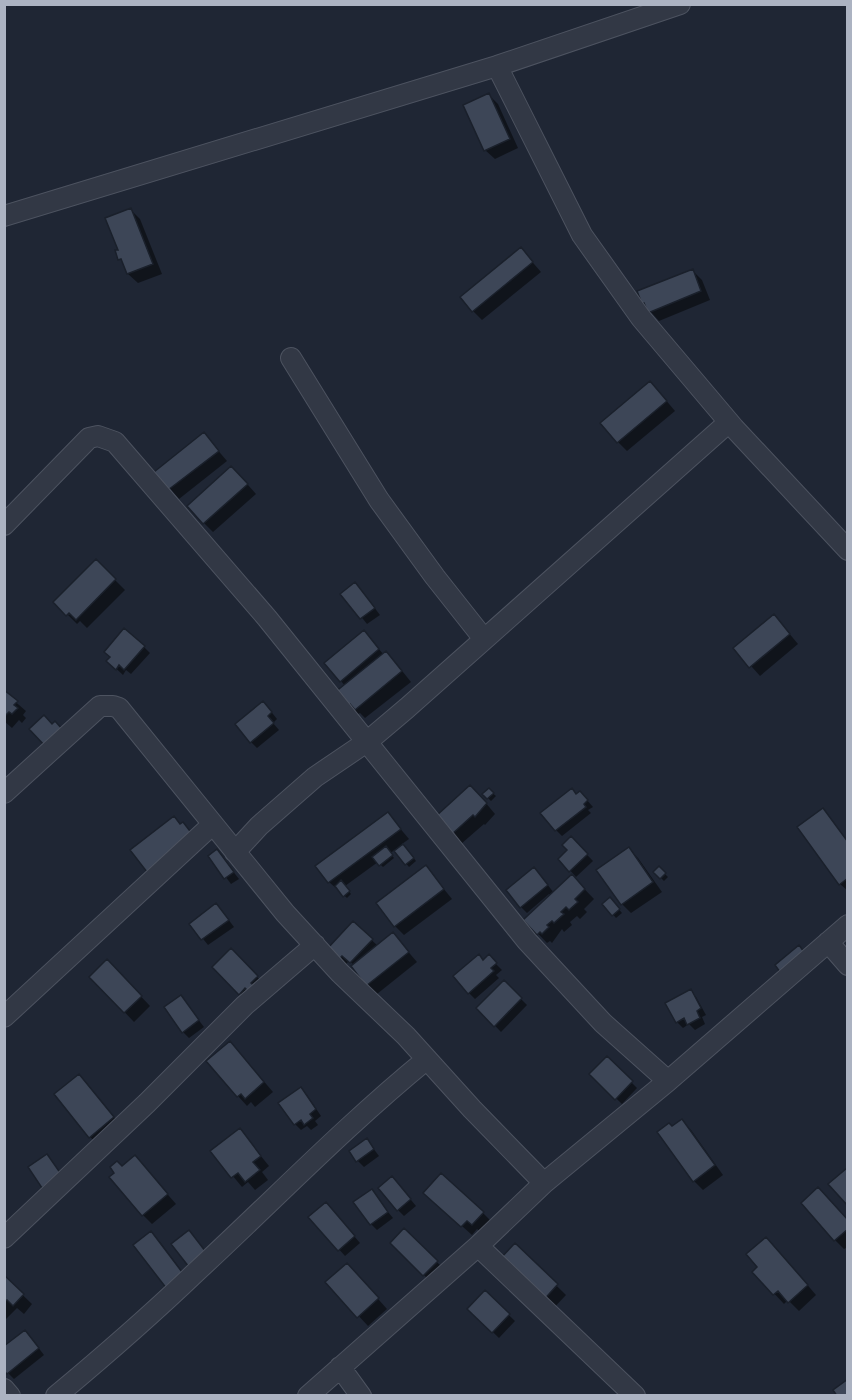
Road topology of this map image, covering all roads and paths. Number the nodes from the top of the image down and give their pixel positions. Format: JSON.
{"nodes":[{"id":1,"x":680,"y":4,"type":"edge"},
{"id":2,"x":497,"y":66,"type":"junction"},
{"id":3,"x":4,"y":216,"type":"edge"},
{"id":4,"x":291,"y":358,"type":"dead end"},
{"id":5,"x":729,"y":422,"type":"junction"},
{"id":6,"x":4,"y":525,"type":"edge"},
{"id":7,"x":848,"y":550,"type":"edge"},
{"id":8,"x":484,"y":639,"type":"junction"},
{"id":9,"x":368,"y":741,"type":"junction"},
{"id":10,"x":4,"y":793,"type":"edge"},
{"id":11,"x":213,"y":824,"type":"junction"},
{"id":12,"x":235,"y":852,"type":"junction"},
{"id":13,"x":848,"y":925,"type":"edge"},
{"id":14,"x":828,"y":942,"type":"junction"},
{"id":15,"x":315,"y":945,"type":"junction"},
{"id":16,"x":848,"y":965,"type":"edge"},
{"id":17,"x":4,"y":1017,"type":"edge"},
{"id":18,"x":427,"y":1059,"type":"junction"},
{"id":19,"x":668,"y":1081,"type":"junction"},
{"id":20,"x":544,"y":1183,"type":"junction"},
{"id":21,"x":4,"y":1238,"type":"edge"},
{"id":22,"x":478,"y":1246,"type":"junction"},
{"id":23,"x":340,"y":1367,"type":"junction"},
{"id":24,"x":4,"y":1389,"type":"edge"},
{"id":25,"x":10,"y":1395,"type":"edge"},
{"id":26,"x":56,"y":1395,"type":"edge"},
{"id":27,"x":308,"y":1395,"type":"edge"},
{"id":28,"x":361,"y":1395,"type":"edge"},
{"id":29,"x":634,"y":1395,"type":"edge"}],
"edges":[{"from":1,"to":2,"type":"street"},
{"from":2,"to":3,"type":"street"},
{"from":2,"to":5,"type":"street"},
{"from":4,"to":8,"type":"street"},
{"from":5,"to":7,"type":"street"},
{"from":5,"to":8,"type":"street"},
{"from":6,"to":9,"type":"street"},
{"from":8,"to":9,"type":"street"},
{"from":9,"to":12,"type":"street"},
{"from":9,"to":19,"type":"street"},
{"from":10,"to":11,"type":"street"},
{"from":11,"to":12,"type":"street"},
{"from":11,"to":17,"type":"street"},
{"from":12,"to":15,"type":"street"},
{"from":13,"to":14,"type":"street"},
{"from":14,"to":16,"type":"street"},
{"from":14,"to":19,"type":"street"},
{"from":15,"to":18,"type":"street"},
{"from":15,"to":21,"type":"street"},
{"from":18,"to":20,"type":"street"},
{"from":18,"to":26,"type":"street"},
{"from":19,"to":20,"type":"street"},
{"from":20,"to":22,"type":"street"},
{"from":22,"to":23,"type":"street"},
{"from":22,"to":29,"type":"street"},
{"from":23,"to":27,"type":"street"},
{"from":23,"to":28,"type":"street"},
{"from":24,"to":25,"type":"street"}]}
